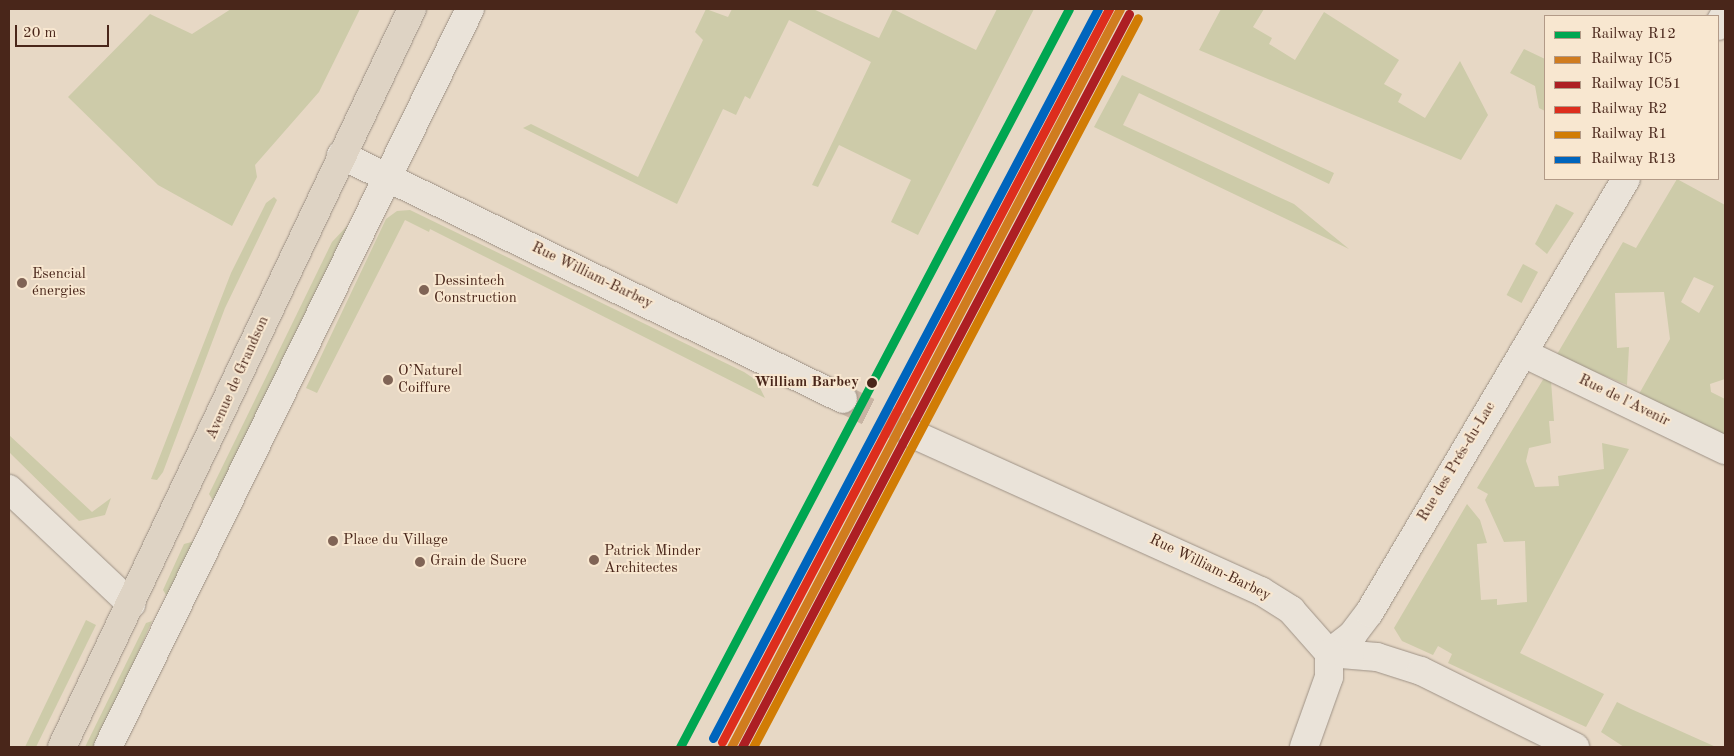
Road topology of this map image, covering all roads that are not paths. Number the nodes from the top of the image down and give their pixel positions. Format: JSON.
{"nodes":[{"id":1,"x":412,"y":9,"type":"edge"},
{"id":2,"x":470,"y":9,"type":"edge"},
{"id":3,"x":341,"y":155,"type":"junction"},
{"id":4,"x":387,"y":177,"type":"junction"},
{"id":5,"x":1625,"y":180,"type":"edge"},
{"id":6,"x":1524,"y":352,"type":"junction"},
{"id":7,"x":843,"y":399,"type":"tunnel mouth"},
{"id":8,"x":913,"y":434,"type":"tunnel mouth"},
{"id":9,"x":1725,"y":450,"type":"edge"},
{"id":10,"x":9,"y":489,"type":"edge"},
{"id":11,"x":131,"y":604,"type":"junction"},
{"id":12,"x":1329,"y":653,"type":"junction"},
{"id":13,"x":62,"y":747,"type":"edge"},
{"id":14,"x":108,"y":747,"type":"edge"},
{"id":15,"x":1304,"y":747,"type":"edge"},
{"id":16,"x":1575,"y":747,"type":"edge"}],
"edges":[{"from":1,"to":3,"type":"main road","name":"Avenue de Grandson"},
{"from":2,"to":4,"type":"street"},
{"from":3,"to":4,"type":"street","name":"Rue William-Barbey"},
{"from":3,"to":11,"type":"main road","name":"Avenue de Grandson"},
{"from":4,"to":7,"type":"street","name":"Rue William-Barbey"},
{"from":4,"to":14,"type":"street"},
{"from":5,"to":6,"type":"street","name":"Rue des Prés-du-Lac"},
{"from":6,"to":9,"type":"street","name":"Rue de l'Avenir"},
{"from":6,"to":12,"type":"street","name":"Rue des Prés-du-Lac"},
{"from":8,"to":12,"type":"street","name":"Rue William-Barbey"},
{"from":10,"to":11,"type":"street"},
{"from":11,"to":13,"type":"main road","name":"Avenue de Grandson"},
{"from":12,"to":15,"type":"street"},
{"from":12,"to":16,"type":"street"}]}
